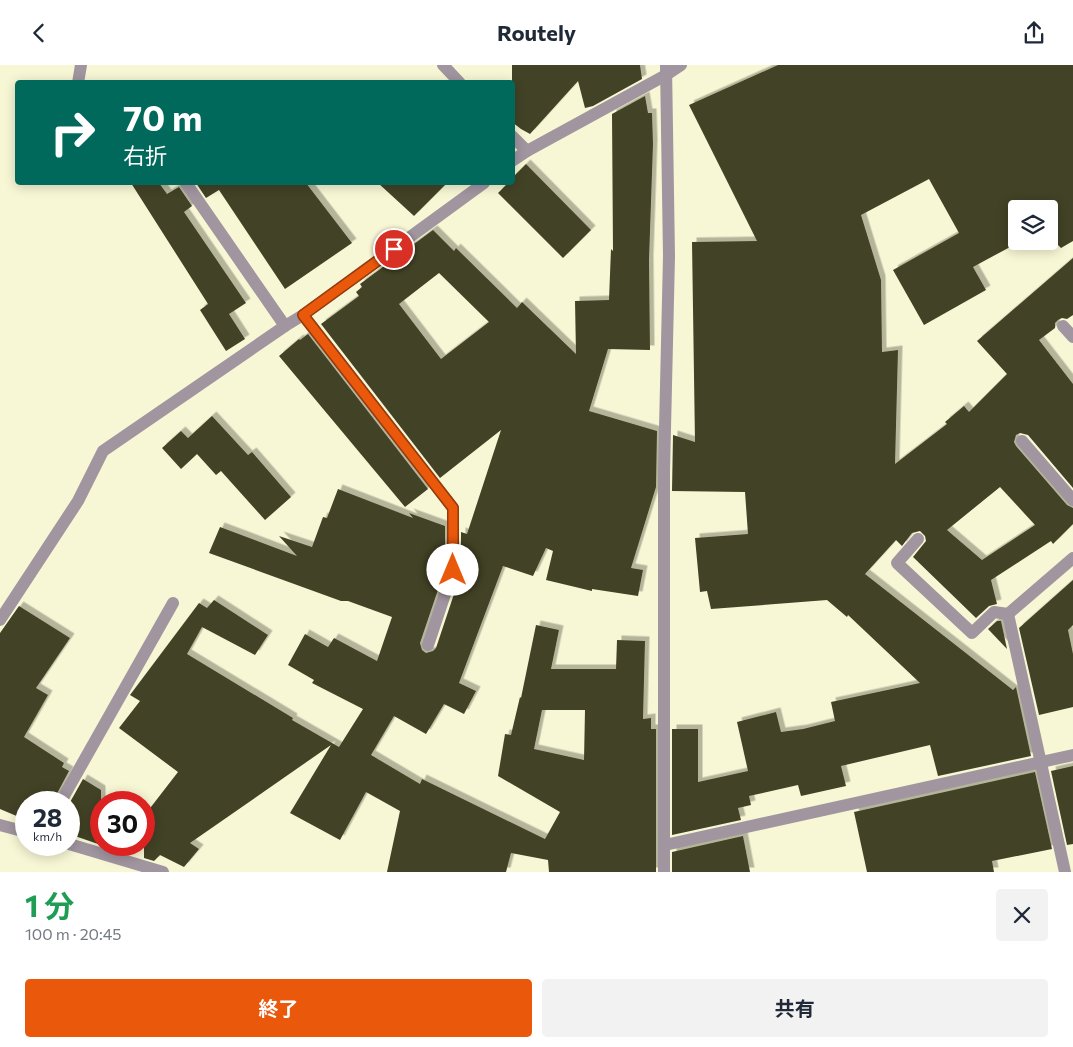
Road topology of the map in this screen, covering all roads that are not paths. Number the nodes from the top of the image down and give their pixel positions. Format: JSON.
{"nodes":[{"id":1,"x":81,"y":65,"type":"edge"},
{"id":2,"x":443,"y":65,"type":"edge"},
{"id":3,"x":681,"y":65,"type":"edge"},
{"id":4,"x":666,"y":70,"type":"edge"},
{"id":5,"x":78,"y":80,"type":"edge"},
{"id":6,"x":457,"y":80,"type":"edge"},
{"id":7,"x":515,"y":139,"type":"edge"},
{"id":8,"x":527,"y":151,"type":"junction"},
{"id":9,"x":515,"y":159,"type":"edge"},
{"id":10,"x":187,"y":185,"type":"edge"},
{"id":11,"x":481,"y":185,"type":"edge"},
{"id":12,"x":303,"y":315,"type":"junction"},
{"id":13,"x":284,"y":326,"type":"junction"},
{"id":14,"x":1063,"y":326,"type":"dead end"},
{"id":15,"x":1073,"y":337,"type":"edge"},
{"id":16,"x":1022,"y":441,"type":"dead end"},
{"id":17,"x":1073,"y":500,"type":"edge"},
{"id":18,"x":918,"y":539,"type":"dead end"},
{"id":19,"x":1073,"y":557,"type":"edge"},
{"id":20,"x":174,"y":603,"type":"dead end"},
{"id":21,"x":1008,"y":614,"type":"junction"},
{"id":22,"x":0,"y":620,"type":"edge"},
{"id":23,"x":428,"y":645,"type":"dead end"},
{"id":24,"x":1073,"y":755,"type":"edge"},
{"id":25,"x":1042,"y":762,"type":"junction"},
{"id":26,"x":67,"y":791,"type":"edge"},
{"id":27,"x":0,"y":825,"type":"edge"},
{"id":28,"x":15,"y":829,"type":"edge"},
{"id":29,"x":665,"y":845,"type":"junction"},
{"id":30,"x":80,"y":847,"type":"edge"},
{"id":31,"x":1065,"y":871,"type":"edge"},
{"id":32,"x":163,"y":872,"type":"edge"},
{"id":33,"x":664,"y":872,"type":"edge"}],
"edges":[{"from":1,"to":5,"type":"street"},
{"from":2,"to":6,"type":"street"},
{"from":3,"to":4,"type":"street"},
{"from":4,"to":8,"type":"street"},
{"from":4,"to":29,"type":"street"},
{"from":7,"to":8,"type":"street"},
{"from":8,"to":9,"type":"street"},
{"from":10,"to":13,"type":"street"},
{"from":11,"to":12,"type":"street"},
{"from":12,"to":13,"type":"street"},
{"from":12,"to":23,"type":"street"},
{"from":13,"to":22,"type":"street"},
{"from":14,"to":15,"type":"street"},
{"from":16,"to":17,"type":"street"},
{"from":18,"to":21,"type":"street"},
{"from":19,"to":21,"type":"street"},
{"from":20,"to":26,"type":"street"},
{"from":21,"to":25,"type":"street"},
{"from":24,"to":25,"type":"street"},
{"from":25,"to":29,"type":"street"},
{"from":25,"to":31,"type":"street"},
{"from":27,"to":28,"type":"street"},
{"from":29,"to":33,"type":"street"},
{"from":30,"to":32,"type":"street"}]}
